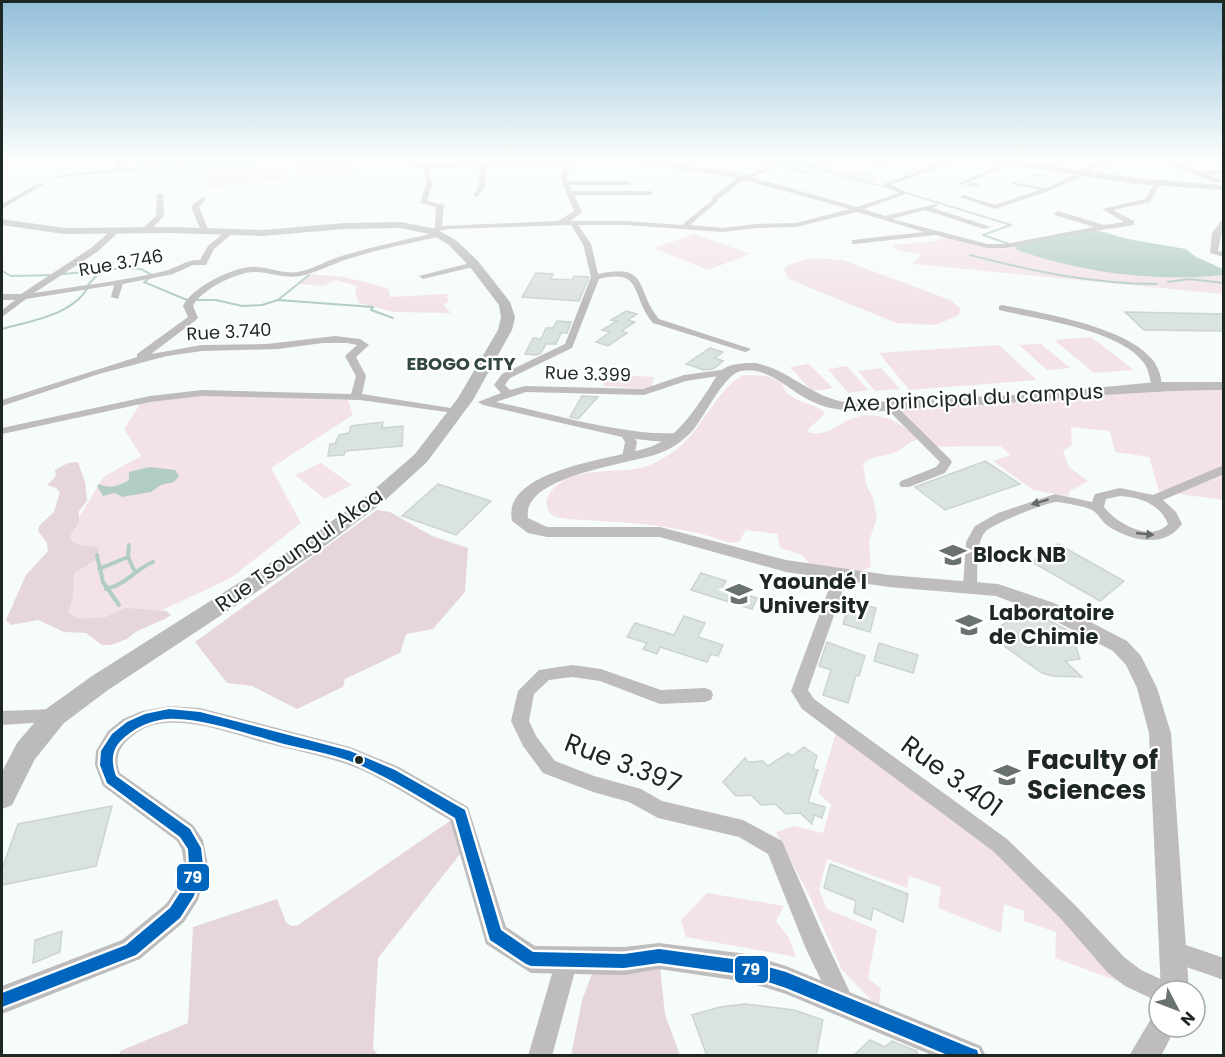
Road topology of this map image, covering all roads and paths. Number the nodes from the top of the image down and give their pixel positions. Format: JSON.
{"nodes":[{"id":1,"x":160,"y":208,"type":"edge"},
{"id":2,"x":195,"y":208,"type":"edge"},
{"id":3,"x":440,"y":208,"type":"edge"},
{"id":4,"x":577,"y":208,"type":"edge"},
{"id":5,"x":707,"y":208,"type":"edge"},
{"id":6,"x":926,"y":208,"type":"edge"},
{"id":7,"x":928,"y":208,"type":"edge"},
{"id":8,"x":1107,"y":208,"type":"edge"},
{"id":9,"x":856,"y":209,"type":"joint"},
{"id":10,"x":1058,"y":213,"type":"dead end"},
{"id":11,"x":885,"y":219,"type":"junction"},
{"id":12,"x":2,"y":222,"type":"edge"},
{"id":13,"x":550,"y":223,"type":"junction"},
{"id":14,"x":573,"y":223,"type":"junction"},
{"id":15,"x":1224,"y":223,"type":"edge"},
{"id":16,"x":684,"y":227,"type":"junction"},
{"id":17,"x":987,"y":227,"type":"dead end"},
{"id":18,"x":1108,"y":228,"type":"junction"},
{"id":19,"x":117,"y":230,"type":"junction"},
{"id":20,"x":146,"y":230,"type":"junction"},
{"id":21,"x":443,"y":230,"type":"junction"},
{"id":22,"x":205,"y":231,"type":"junction"},
{"id":23,"x":230,"y":232,"type":"junction"},
{"id":24,"x":935,"y":232,"type":"junction"},
{"id":25,"x":855,"y":242,"type":"dead end"},
{"id":26,"x":1218,"y":253,"type":"edge"},
{"id":27,"x":474,"y":264,"type":"junction"},
{"id":28,"x":423,"y":276,"type":"dead end"},
{"id":29,"x":595,"y":277,"type":"junction"},
{"id":30,"x":119,"y":282,"type":"junction"},
{"id":31,"x":2,"y":297,"type":"edge"},
{"id":32,"x":23,"y":297,"type":"junction"},
{"id":33,"x":115,"y":297,"type":"dead end"},
{"id":34,"x":1002,"y":308,"type":"dead end"},
{"id":35,"x":2,"y":314,"type":"edge"},
{"id":36,"x":746,"y":349,"type":"dead end"},
{"id":37,"x":127,"y":361,"type":"junction"},
{"id":38,"x":728,"y":372,"type":"junction"},
{"id":39,"x":1157,"y":386,"type":"junction"},
{"id":40,"x":1224,"y":386,"type":"edge"},
{"id":41,"x":507,"y":393,"type":"junction"},
{"id":42,"x":355,"y":397,"type":"junction"},
{"id":43,"x":483,"y":402,"type":"junction"},
{"id":44,"x":2,"y":403,"type":"edge"},
{"id":45,"x":461,"y":406,"type":"junction"},
{"id":46,"x":890,"y":406,"type":"junction"},
{"id":47,"x":2,"y":431,"type":"edge"},
{"id":48,"x":626,"y":434,"type":"junction"},
{"id":49,"x":681,"y":436,"type":"junction"},
{"id":50,"x":628,"y":457,"type":"junction"},
{"id":51,"x":1220,"y":470,"type":"edge"},
{"id":52,"x":905,"y":484,"type":"dead end"},
{"id":53,"x":1153,"y":500,"type":"junction"},
{"id":54,"x":1097,"y":507,"type":"junction"},
{"id":55,"x":841,"y":575,"type":"junction"},
{"id":56,"x":970,"y":586,"type":"junction"},
{"id":57,"x":705,"y":695,"type":"dead end"},
{"id":58,"x":55,"y":716,"type":"junction"},
{"id":59,"x":2,"y":718,"type":"edge"},
{"id":60,"x":2,"y":797,"type":"edge"},
{"id":61,"x":1174,"y":952,"type":"junction"},
{"id":62,"x":567,"y":960,"type":"junction"},
{"id":63,"x":1224,"y":969,"type":"edge"},
{"id":64,"x":1175,"y":979,"type":"edge"},
{"id":65,"x":1147,"y":985,"type":"edge"},
{"id":66,"x":2,"y":1000,"type":"edge"},
{"id":67,"x":844,"y":1002,"type":"junction"},
{"id":68,"x":1155,"y":1039,"type":"edge"},
{"id":69,"x":540,"y":1056,"type":"edge"},
{"id":70,"x":971,"y":1056,"type":"edge"},
{"id":71,"x":1144,"y":1056,"type":"edge"}],
"edges":[{"from":1,"to":20,"type":"street"},
{"from":2,"to":22,"type":"street"},
{"from":3,"to":21,"type":"street"},
{"from":4,"to":13,"type":"street"},
{"from":5,"to":16,"type":"street"},
{"from":6,"to":11,"type":"street"},
{"from":7,"to":17,"type":"street"},
{"from":8,"to":18,"type":"street"},
{"from":9,"to":11,"type":"street"},
{"from":9,"to":16,"type":"street"},
{"from":10,"to":18,"type":"street"},
{"from":11,"to":24,"type":"street"},
{"from":12,"to":19,"type":"main road","name":"Rue Tsoungui Akoa"},
{"from":13,"to":14,"type":"street"},
{"from":13,"to":21,"type":"street"},
{"from":14,"to":16,"type":"street"},
{"from":14,"to":29,"type":"street"},
{"from":15,"to":26,"type":"street"},
{"from":18,"to":24,"type":"street"},
{"from":19,"to":20,"type":"main road","name":"Rue Tsoungui Akoa"},
{"from":19,"to":32,"type":"street"},
{"from":20,"to":22,"type":"main road","name":"Rue Tsoungui Akoa"},
{"from":21,"to":23,"type":"main road","name":"Rue Tsoungui Akoa"},
{"from":21,"to":27,"type":"main road","name":"Rue Tsoungui Akoa"},
{"from":21,"to":37,"type":"street"},
{"from":22,"to":23,"type":"main road","name":"Rue Tsoungui Akoa"},
{"from":23,"to":30,"type":"street","name":"Rue 3.746"},
{"from":24,"to":25,"type":"street"},
{"from":27,"to":28,"type":"street"},
{"from":27,"to":45,"type":"main road","name":"Rue Tsoungui Akoa"},
{"from":29,"to":36,"type":"street"},
{"from":29,"to":41,"type":"street"},
{"from":30,"to":32,"type":"street","name":"Rue 3.746"},
{"from":30,"to":33,"type":"street"},
{"from":31,"to":32,"type":"street","name":"Rue 3.746"},
{"from":32,"to":35,"type":"street"},
{"from":34,"to":39,"type":"street"},
{"from":37,"to":42,"type":"street","name":"Rue 3.740"},
{"from":37,"to":44,"type":"street","name":"Rue 3.740"},
{"from":38,"to":41,"type":"street","name":"Rue 3.399"},
{"from":38,"to":46,"type":"street","name":"Axe principal du campus"},
{"from":38,"to":49,"type":"street"},
{"from":39,"to":40,"type":"street","name":"Axe principal du campus"},
{"from":39,"to":46,"type":"street","name":"Axe principal du campus"},
{"from":41,"to":43,"type":"street","name":"Rue 3.399"},
{"from":42,"to":45,"type":"street"},
{"from":42,"to":47,"type":"street"},
{"from":43,"to":45,"type":"street"},
{"from":43,"to":48,"type":"street"},
{"from":45,"to":58,"type":"main road","name":"Rue Tsoungui Akoa"},
{"from":46,"to":52,"type":"street"},
{"from":48,"to":49,"type":"street"},
{"from":48,"to":50,"type":"street"},
{"from":49,"to":50,"type":"street"},
{"from":50,"to":55,"type":"street"},
{"from":51,"to":53,"type":"street"},
{"from":53,"to":54,"type":"street"},
{"from":54,"to":53,"type":"street","one_way":true},
{"from":54,"to":56,"type":"street","one_way":true},
{"from":55,"to":56,"type":"street"},
{"from":55,"to":65,"type":"street","name":"Rue 3.401"},
{"from":56,"to":61,"type":"street"},
{"from":57,"to":67,"type":"street","name":"Rue 3.397"},
{"from":58,"to":59,"type":"street"},
{"from":58,"to":60,"type":"main road","name":"Rue Tsoungui Akoa"},
{"from":61,"to":63,"type":"street"},
{"from":61,"to":64,"type":"street"},
{"from":62,"to":66,"type":"street"},
{"from":62,"to":67,"type":"street"},
{"from":62,"to":69,"type":"street"},
{"from":67,"to":70,"type":"street"},
{"from":68,"to":71,"type":"street"}]}
